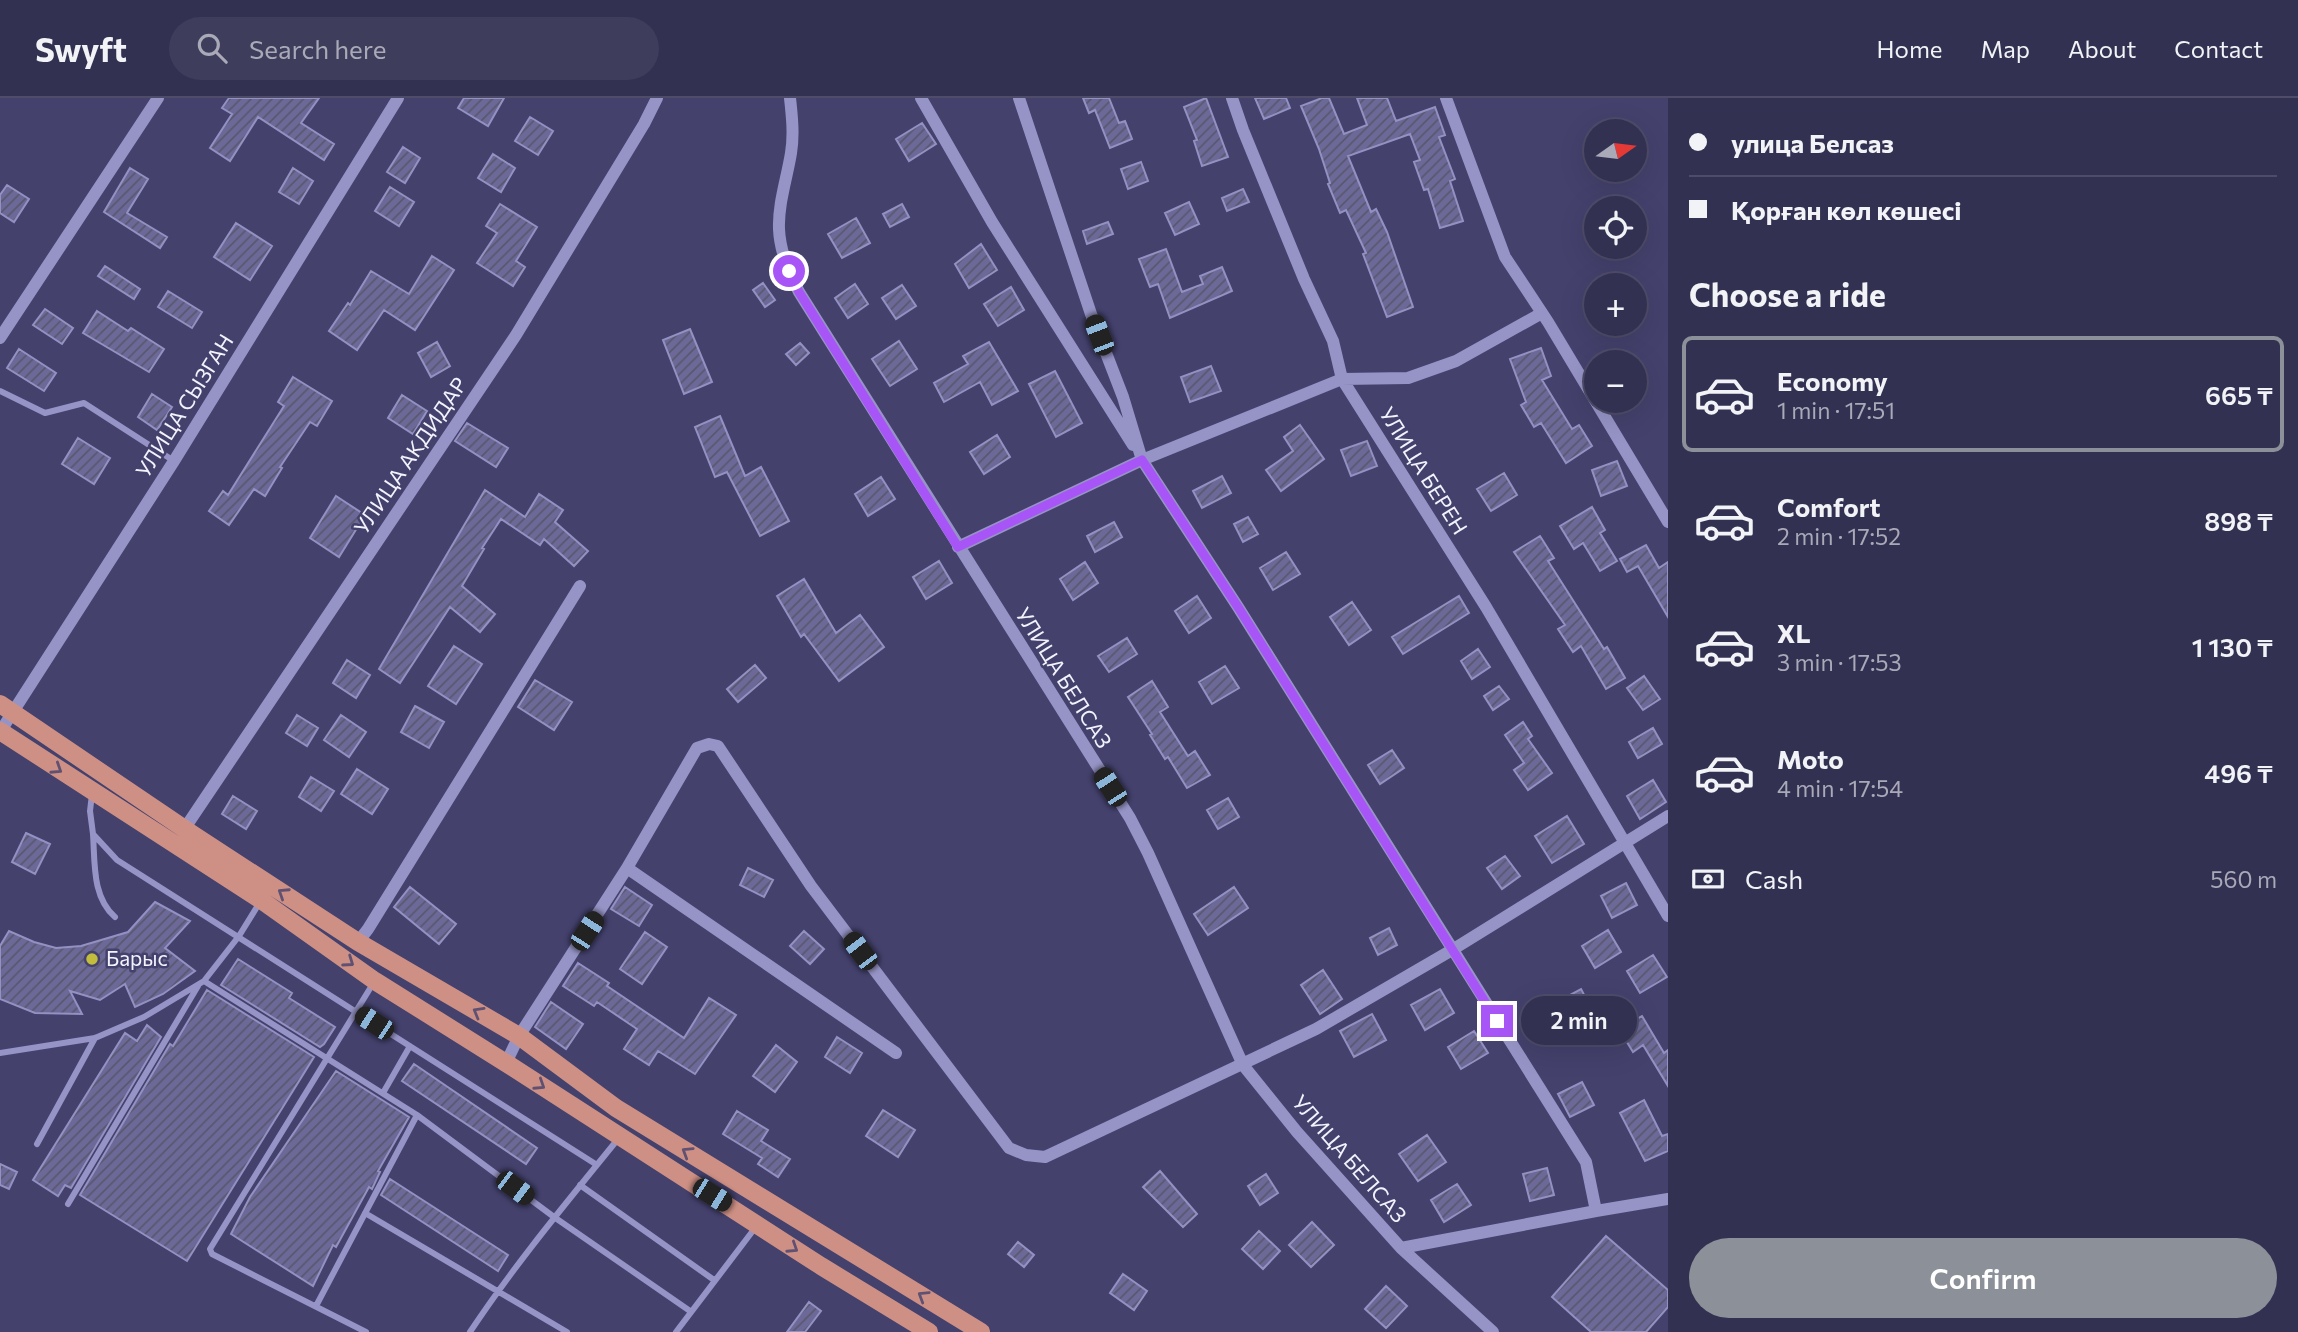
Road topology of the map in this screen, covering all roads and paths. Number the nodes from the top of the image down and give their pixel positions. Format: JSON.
{"nodes":[{"id":1,"x":158,"y":98,"type":"edge"},
{"id":2,"x":398,"y":98,"type":"edge"},
{"id":3,"x":657,"y":98,"type":"edge"},
{"id":4,"x":790,"y":98,"type":"edge"},
{"id":5,"x":921,"y":98,"type":"edge"},
{"id":6,"x":1019,"y":98,"type":"edge"},
{"id":7,"x":1232,"y":98,"type":"edge"},
{"id":8,"x":1447,"y":98,"type":"edge"},
{"id":9,"x":1542,"y":313,"type":"junction"},
{"id":10,"x":0,"y":338,"type":"edge"},
{"id":11,"x":1342,"y":379,"type":"junction"},
{"id":12,"x":0,"y":391,"type":"edge"},
{"id":13,"x":1142,"y":460,"type":"junction"},
{"id":14,"x":174,"y":461,"type":"junction"},
{"id":15,"x":1668,"y":522,"type":"edge"},
{"id":16,"x":958,"y":547,"type":"junction"},
{"id":17,"x":580,"y":586,"type":"dead end"},
{"id":18,"x":6,"y":708,"type":"edge"},
{"id":19,"x":0,"y":732,"type":"edge"},
{"id":20,"x":92,"y":792,"type":"junction"},
{"id":21,"x":1668,"y":816,"type":"edge"},
{"id":22,"x":185,"y":828,"type":"junction"},
{"id":23,"x":93,"y":834,"type":"junction"},
{"id":24,"x":1625,"y":843,"type":"junction"},
{"id":25,"x":627,"y":868,"type":"junction"},
{"id":26,"x":261,"y":900,"type":"junction"},
{"id":27,"x":1668,"y":916,"type":"edge"},
{"id":28,"x":115,"y":917,"type":"dead end"},
{"id":29,"x":239,"y":936,"type":"junction"},
{"id":30,"x":358,"y":942,"type":"junction"},
{"id":31,"x":1452,"y":950,"type":"junction"},
{"id":32,"x":375,"y":981,"type":"junction"},
{"id":33,"x":201,"y":983,"type":"junction"},
{"id":34,"x":356,"y":1012,"type":"junction"},
{"id":35,"x":519,"y":1036,"type":"junction"},
{"id":36,"x":95,"y":1038,"type":"junction"},
{"id":37,"x":410,"y":1046,"type":"junction"},
{"id":38,"x":0,"y":1053,"type":"edge"},
{"id":39,"x":896,"y":1053,"type":"dead end"},
{"id":40,"x":328,"y":1058,"type":"junction"},
{"id":41,"x":506,"y":1063,"type":"junction"},
{"id":42,"x":1243,"y":1065,"type":"junction"},
{"id":43,"x":383,"y":1093,"type":"junction"},
{"id":44,"x":416,"y":1115,"type":"junction"},
{"id":45,"x":620,"y":1137,"type":"junction"},
{"id":46,"x":37,"y":1144,"type":"dead end"},
{"id":47,"x":597,"y":1165,"type":"junction"},
{"id":48,"x":580,"y":1185,"type":"junction"},
{"id":49,"x":1668,"y":1199,"type":"edge"},
{"id":50,"x":68,"y":1204,"type":"dead end"},
{"id":51,"x":1596,"y":1211,"type":"junction"},
{"id":52,"x":365,"y":1213,"type":"junction"},
{"id":53,"x":554,"y":1217,"type":"junction"},
{"id":54,"x":757,"y":1224,"type":"junction"},
{"id":55,"x":1401,"y":1248,"type":"junction"},
{"id":56,"x":714,"y":1280,"type":"junction"},
{"id":57,"x":497,"y":1292,"type":"junction"},
{"id":58,"x":316,"y":1306,"type":"junction"},
{"id":59,"x":690,"y":1311,"type":"junction"},
{"id":60,"x":366,"y":1332,"type":"edge"},
{"id":61,"x":470,"y":1332,"type":"edge"},
{"id":62,"x":567,"y":1332,"type":"edge"},
{"id":63,"x":676,"y":1332,"type":"edge"},
{"id":64,"x":929,"y":1332,"type":"edge"},
{"id":65,"x":981,"y":1332,"type":"edge"},
{"id":66,"x":1493,"y":1332,"type":"edge"}],
"edges":[{"from":1,"to":10,"type":"street"},
{"from":2,"to":14,"type":"street","name":"УЛИЦА СЫЗГАН"},
{"from":3,"to":22,"type":"street","name":"УЛИЦА АКДИДАР"},
{"from":4,"to":16,"type":"street","name":"УЛИЦА БЕЛСАЗ"},
{"from":5,"to":13,"type":"street"},
{"from":6,"to":13,"type":"street"},
{"from":7,"to":11,"type":"street","name":"УЛИЦА БЕРЕН"},
{"from":8,"to":9,"type":"street"},
{"from":9,"to":11,"type":"street"},
{"from":9,"to":15,"type":"street"},
{"from":11,"to":13,"type":"street"},
{"from":11,"to":24,"type":"street","name":"УЛИЦА БЕРЕН"},
{"from":12,"to":14,"type":"lane"},
{"from":13,"to":16,"type":"street"},
{"from":13,"to":31,"type":"street"},
{"from":14,"to":18,"type":"street","name":"УЛИЦА СЫЗГАН"},
{"from":16,"to":42,"type":"street","name":"УЛИЦА БЕЛСАЗ"},
{"from":17,"to":30,"type":"street"},
{"from":18,"to":19,"type":"street","name":"УЛИЦА СЫЗГАН"},
{"from":18,"to":22,"type":"main road"},
{"from":19,"to":20,"type":"main road","one_way":true},
{"from":20,"to":23,"type":"lane"},
{"from":20,"to":26,"type":"main road"},
{"from":21,"to":24,"type":"street"},
{"from":30,"to":22,"type":"main road","one_way":true},
{"from":23,"to":28,"type":"lane"},
{"from":23,"to":29,"type":"lane"},
{"from":24,"to":27,"type":"street","name":"УЛИЦА БЕРЕН"},
{"from":24,"to":31,"type":"street"},
{"from":25,"to":35,"type":"street"},
{"from":25,"to":39,"type":"street"},
{"from":25,"to":42,"type":"street"},
{"from":26,"to":29,"type":"lane"},
{"from":26,"to":32,"type":"main road","one_way":true},
{"from":29,"to":33,"type":"lane"},
{"from":29,"to":34,"type":"lane"},
{"from":35,"to":30,"type":"main road","one_way":true},
{"from":31,"to":42,"type":"street"},
{"from":31,"to":51,"type":"street"},
{"from":32,"to":34,"type":"lane"},
{"from":32,"to":41,"type":"main road"},
{"from":33,"to":36,"type":"lane"},
{"from":33,"to":40,"type":"lane"},
{"from":33,"to":50,"type":"lane"},
{"from":34,"to":37,"type":"lane"},
{"from":34,"to":40,"type":"lane"},
{"from":35,"to":41,"type":"street"},
{"from":65,"to":35,"type":"main road","one_way":true},
{"from":36,"to":38,"type":"lane"},
{"from":36,"to":46,"type":"lane"},
{"from":37,"to":43,"type":"lane"},
{"from":37,"to":47,"type":"lane"},
{"from":40,"to":43,"type":"lane"},
{"from":40,"to":58,"type":"lane"},
{"from":41,"to":45,"type":"main road","one_way":true},
{"from":42,"to":55,"type":"street","name":"УЛИЦА БЕЛСАЗ"},
{"from":43,"to":44,"type":"lane"},
{"from":44,"to":52,"type":"lane"},
{"from":44,"to":53,"type":"lane"},
{"from":45,"to":47,"type":"lane"},
{"from":45,"to":54,"type":"main road"},
{"from":47,"to":48,"type":"lane"},
{"from":48,"to":53,"type":"lane"},
{"from":48,"to":56,"type":"lane"},
{"from":49,"to":51,"type":"street"},
{"from":51,"to":55,"type":"street"},
{"from":52,"to":57,"type":"lane"},
{"from":52,"to":58,"type":"lane"},
{"from":53,"to":57,"type":"lane"},
{"from":53,"to":59,"type":"lane"},
{"from":54,"to":56,"type":"lane"},
{"from":54,"to":64,"type":"main road","one_way":true},
{"from":55,"to":66,"type":"street","name":"УЛИЦА БЕЛСАЗ"},
{"from":56,"to":59,"type":"lane"},
{"from":57,"to":61,"type":"lane"},
{"from":57,"to":62,"type":"lane"},
{"from":58,"to":60,"type":"lane"},
{"from":59,"to":63,"type":"lane"}]}
